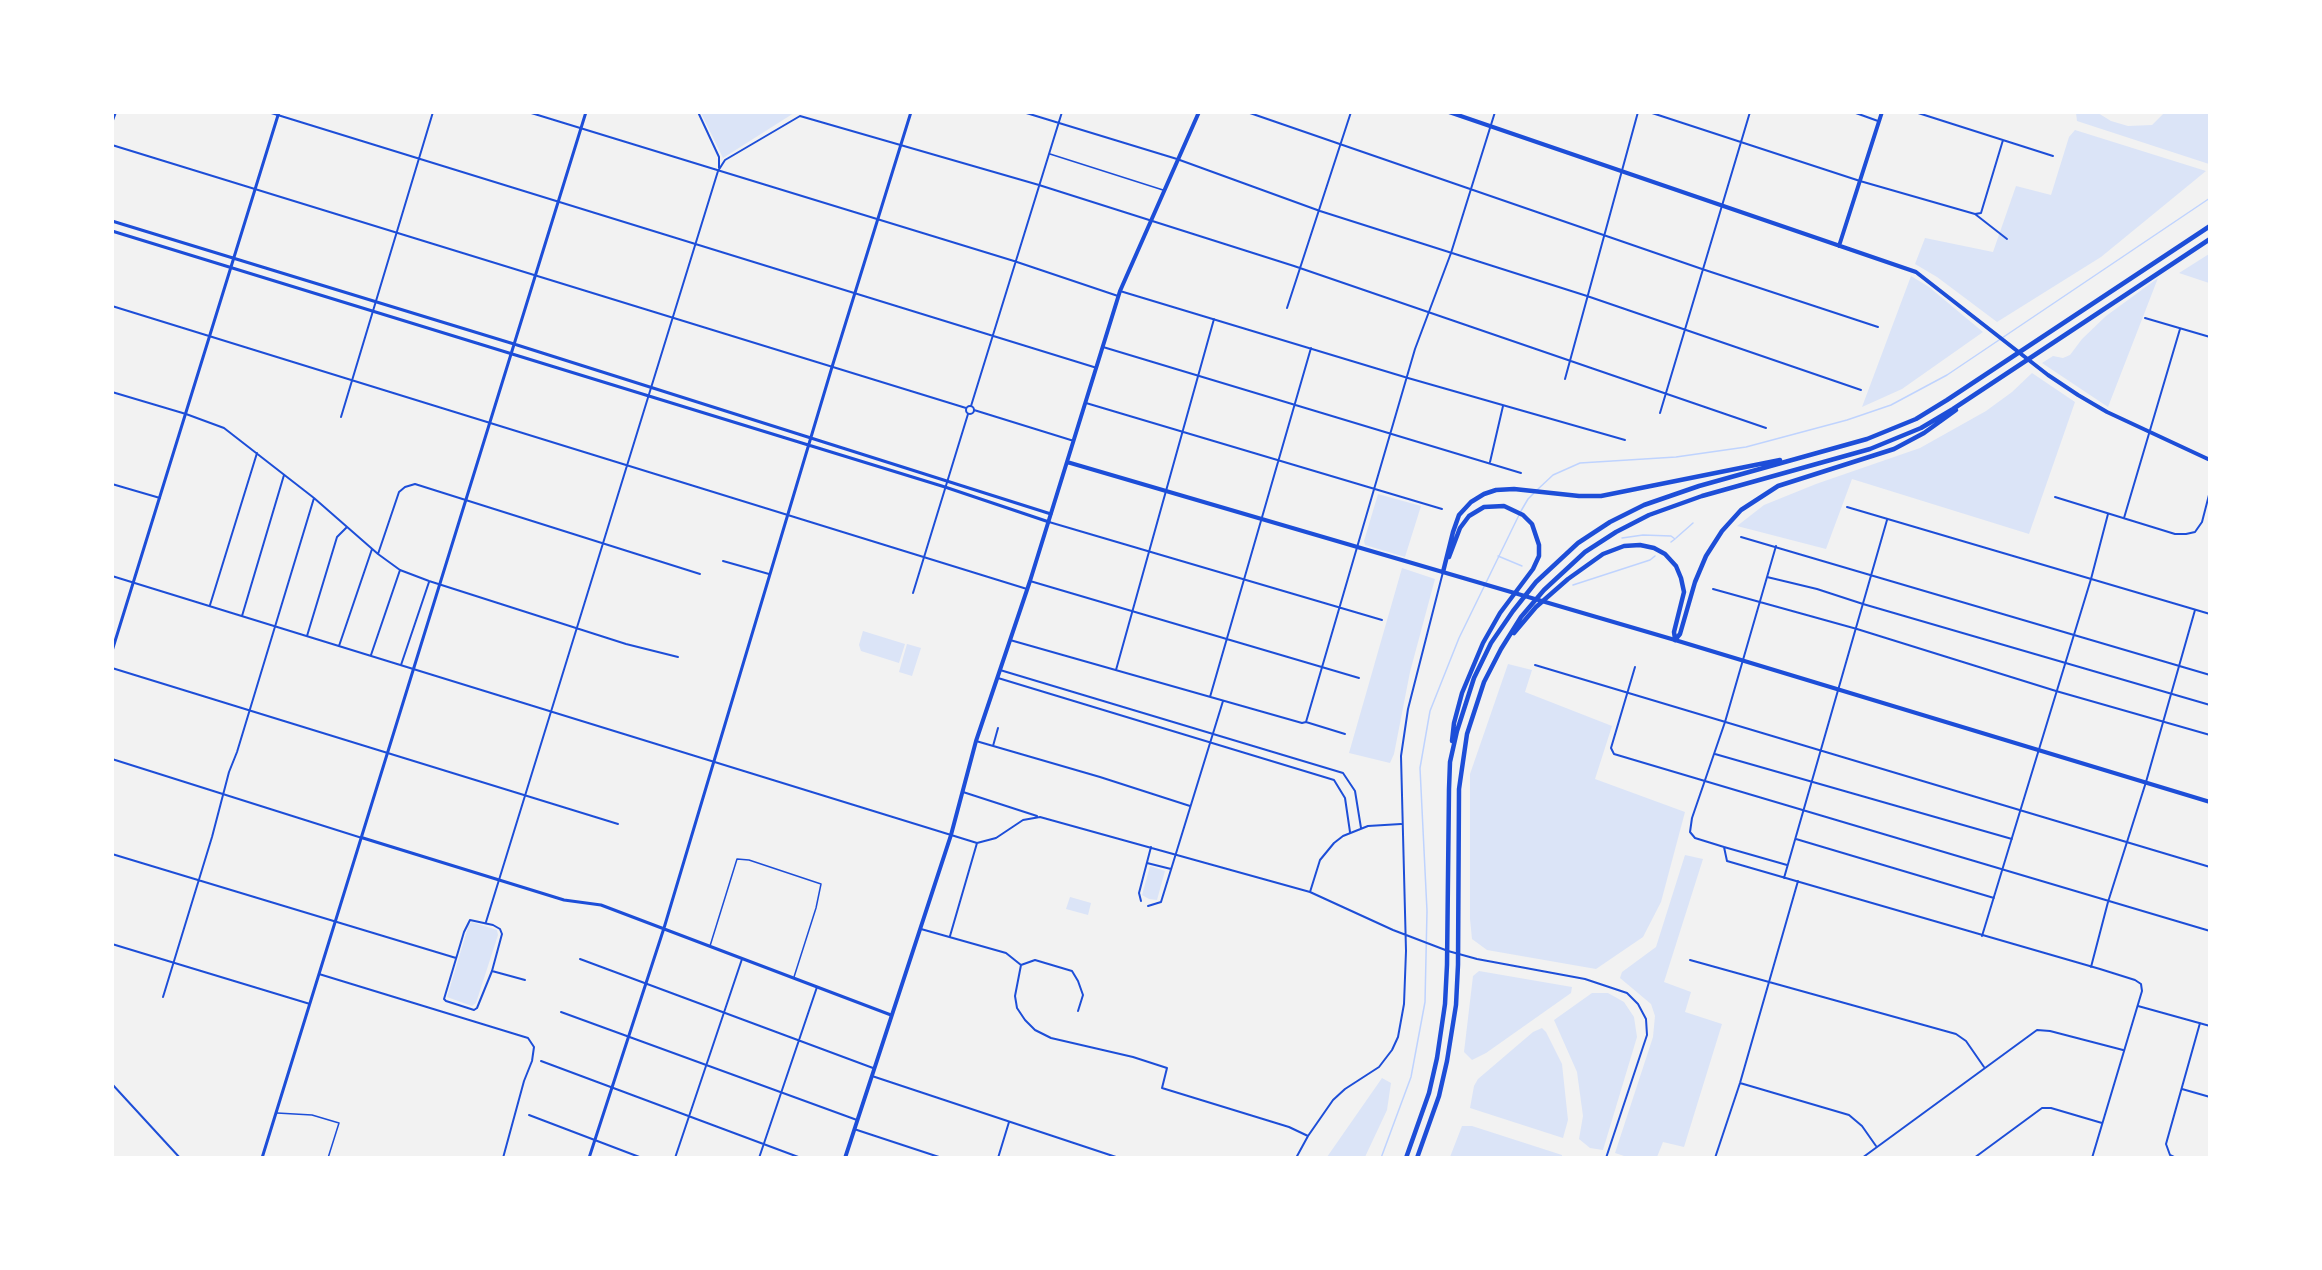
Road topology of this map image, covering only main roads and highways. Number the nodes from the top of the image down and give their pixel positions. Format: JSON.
{"nodes":[{"id":1,"x":115,"y":112,"type":"edge"},
{"id":2,"x":1198,"y":112,"type":"edge"},
{"id":3,"x":1449,"y":112,"type":"edge"},
{"id":4,"x":1882,"y":112,"type":"edge"},
{"id":5,"x":112,"y":120,"type":"edge"},
{"id":6,"x":2210,"y":224,"type":"edge"},
{"id":7,"x":2210,"y":239,"type":"edge"},
{"id":8,"x":1839,"y":246,"type":"junction"},
{"id":9,"x":1970,"y":398,"type":"junction"},
{"id":10,"x":1818,"y":453,"type":"junction"},
{"id":11,"x":2210,"y":460,"type":"edge"},
{"id":12,"x":1067,"y":462,"type":"junction"},
{"id":13,"x":1443,"y":572,"type":"junction"},
{"id":14,"x":1675,"y":640,"type":"junction"},
{"id":15,"x":1501,"y":649,"type":"junction"},
{"id":16,"x":1450,"y":762,"type":"junction"},
{"id":17,"x":2210,"y":802,"type":"edge"},
{"id":18,"x":845,"y":1158,"type":"edge"},
{"id":19,"x":1406,"y":1158,"type":"edge"},
{"id":20,"x":1418,"y":1158,"type":"edge"}],
"edges":[{"from":1,"to":5,"type":"main road"},
{"from":2,"to":12,"type":"main road"},
{"from":3,"to":8,"type":"main road"},
{"from":4,"to":8,"type":"main road"},
{"from":6,"to":10,"type":"highway"},
{"from":7,"to":9,"type":"highway"},
{"from":8,"to":11,"type":"main road"},
{"from":9,"to":14,"type":"highway"},
{"from":9,"to":15,"type":"highway"},
{"from":10,"to":13,"type":"highway"},
{"from":10,"to":16,"type":"highway"},
{"from":12,"to":13,"type":"main road"},
{"from":12,"to":18,"type":"main road"},
{"from":13,"to":14,"type":"main road"},
{"from":13,"to":16,"type":"highway"},
{"from":14,"to":15,"type":"highway"},
{"from":14,"to":17,"type":"main road"},
{"from":15,"to":20,"type":"highway"},
{"from":16,"to":19,"type":"highway"}]}
